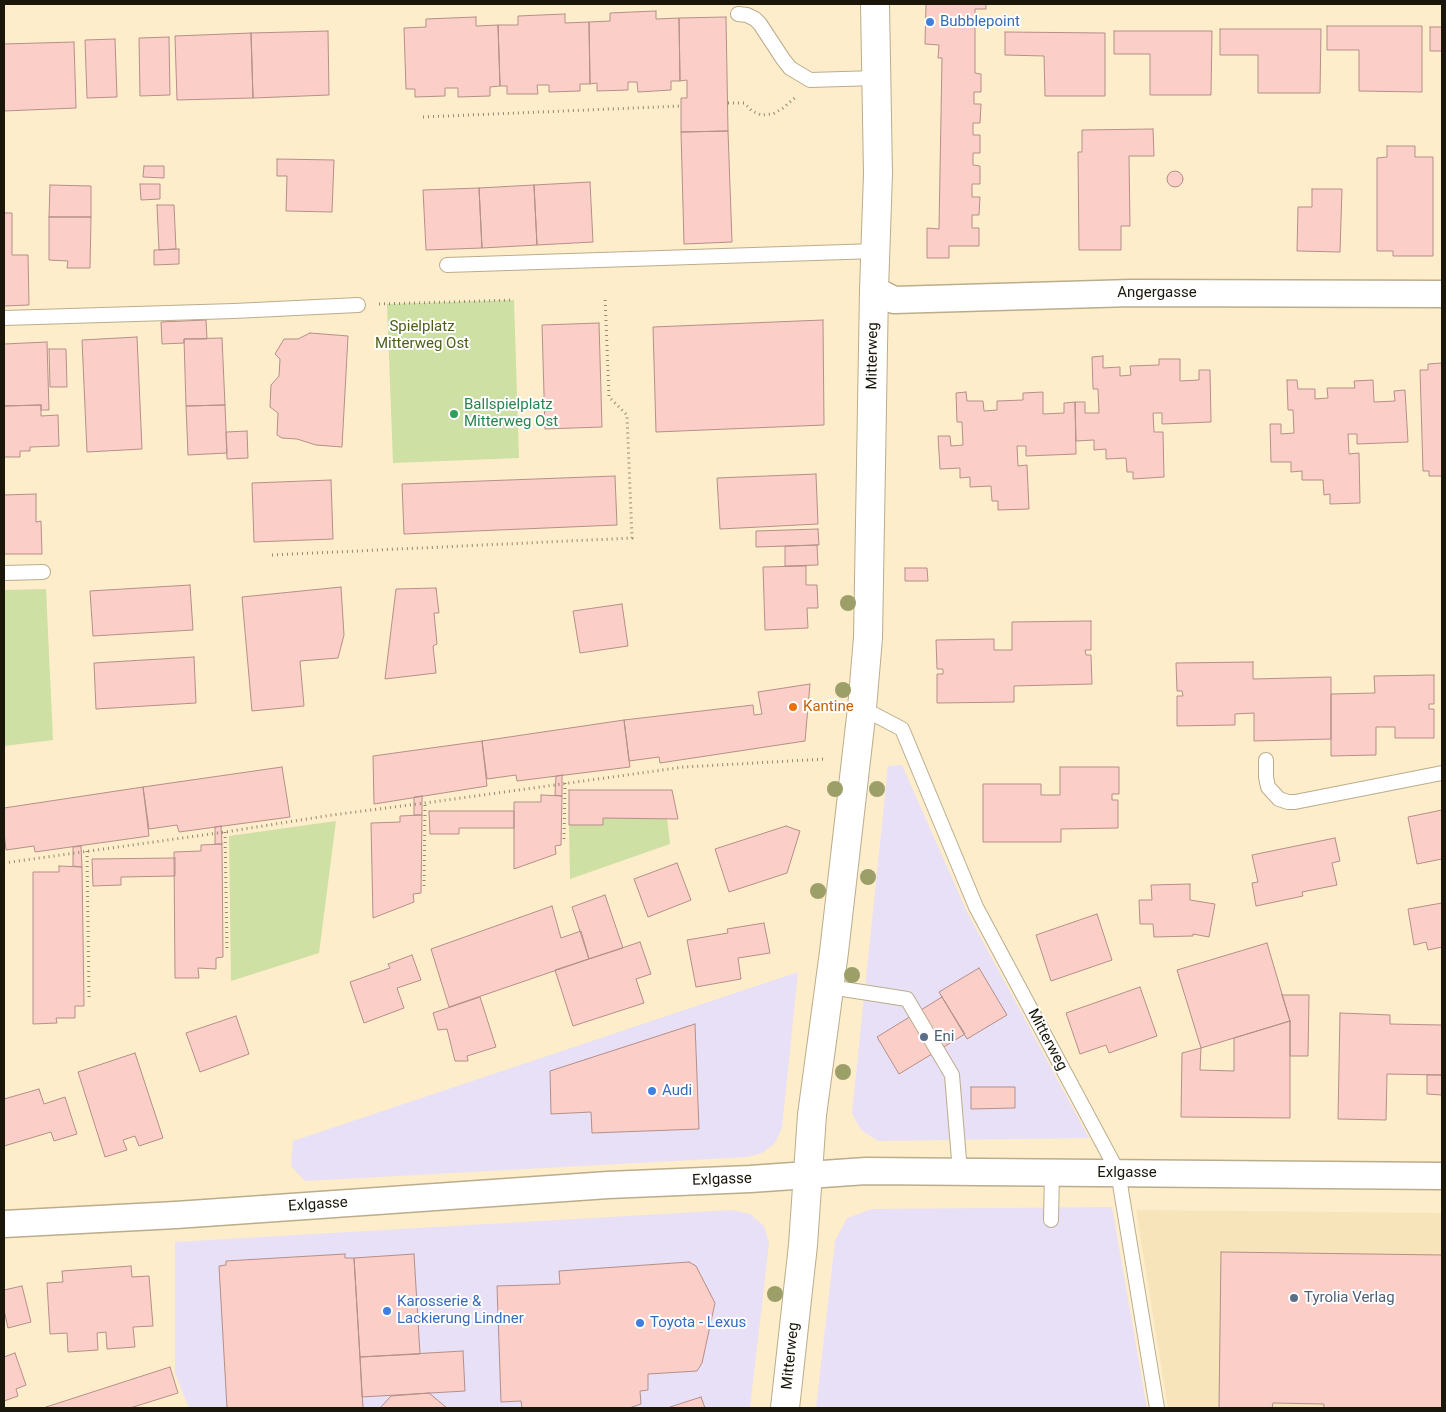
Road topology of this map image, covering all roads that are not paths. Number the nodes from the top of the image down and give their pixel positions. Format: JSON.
{"nodes":[{"id":1,"x":875,"y":4,"type":"edge"},
{"id":2,"x":738,"y":14,"type":"dead end"},
{"id":3,"x":876,"y":78,"type":"junction"},
{"id":4,"x":876,"y":252,"type":"junction"},
{"id":5,"x":448,"y":265,"type":"dead end"},
{"id":6,"x":874,"y":290,"type":"junction"},
{"id":7,"x":1442,"y":294,"type":"edge"},
{"id":8,"x":358,"y":305,"type":"road end"},
{"id":9,"x":4,"y":318,"type":"edge"},
{"id":10,"x":43,"y":572,"type":"dead end"},
{"id":11,"x":4,"y":573,"type":"edge"},
{"id":12,"x":862,"y":708,"type":"junction"},
{"id":13,"x":1266,"y":760,"type":"dead end"},
{"id":14,"x":1442,"y":773,"type":"edge"},
{"id":15,"x":830,"y":987,"type":"junction"},
{"id":16,"x":960,"y":1172,"type":"junction"},
{"id":17,"x":1052,"y":1172,"type":"junction"},
{"id":18,"x":1118,"y":1172,"type":"junction"},
{"id":19,"x":809,"y":1176,"type":"junction"},
{"id":20,"x":1442,"y":1176,"type":"edge"},
{"id":21,"x":1051,"y":1220,"type":"dead end"},
{"id":22,"x":4,"y":1224,"type":"edge"},
{"id":23,"x":785,"y":1408,"type":"edge"},
{"id":24,"x":1157,"y":1408,"type":"edge"}],
"edges":[{"from":1,"to":3,"type":"street","name":"Mitterweg"},
{"from":2,"to":3,"type":"lane"},
{"from":3,"to":4,"type":"street","name":"Mitterweg"},
{"from":4,"to":5,"type":"lane"},
{"from":4,"to":6,"type":"street","name":"Mitterweg"},
{"from":6,"to":7,"type":"street","name":"Angergasse"},
{"from":6,"to":12,"type":"street","name":"Mitterweg"},
{"from":8,"to":9,"type":"lane"},
{"from":10,"to":11,"type":"lane"},
{"from":12,"to":15,"type":"street","name":"Mitterweg"},
{"from":12,"to":18,"type":"lane","name":"Mitterweg"},
{"from":13,"to":14,"type":"lane"},
{"from":15,"to":16,"type":"lane"},
{"from":15,"to":19,"type":"street","name":"Mitterweg"},
{"from":16,"to":17,"type":"street","name":"Exlgasse"},
{"from":16,"to":19,"type":"street","name":"Exlgasse"},
{"from":17,"to":18,"type":"street","name":"Exlgasse"},
{"from":17,"to":21,"type":"lane"},
{"from":18,"to":20,"type":"street","name":"Exlgasse"},
{"from":18,"to":24,"type":"lane","name":"Mitterweg"},
{"from":19,"to":22,"type":"street","name":"Exlgasse"},
{"from":19,"to":23,"type":"street","name":"Mitterweg"}]}
